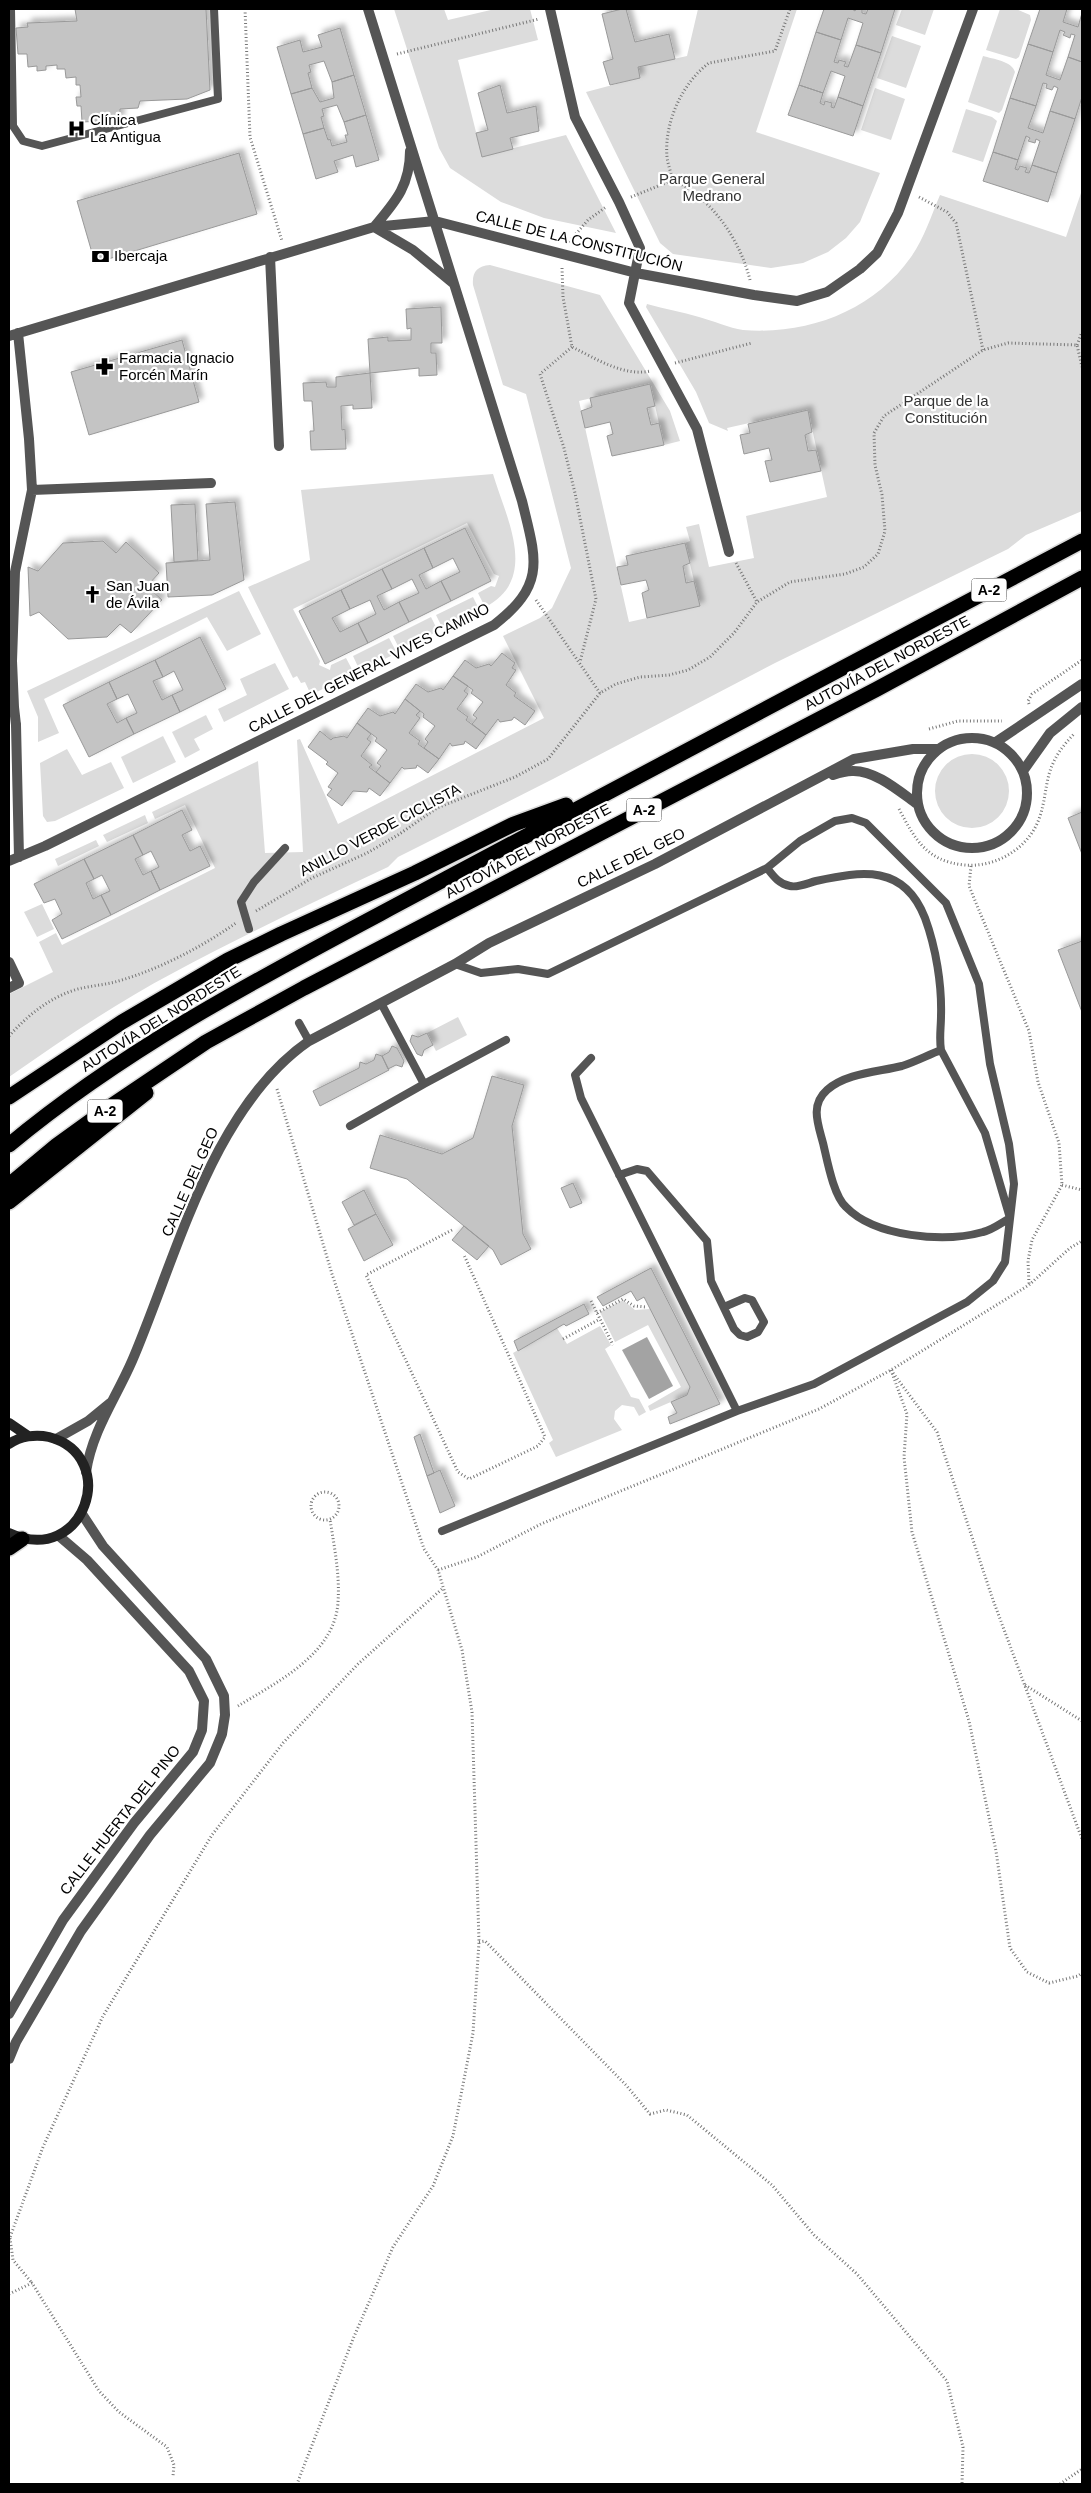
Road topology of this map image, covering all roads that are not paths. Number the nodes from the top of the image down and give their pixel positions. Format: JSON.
{"nodes":[{"id":1,"x":11,"y":9,"type":"edge"},
{"id":2,"x":214,"y":9,"type":"edge"},
{"id":3,"x":368,"y":9,"type":"edge"},
{"id":4,"x":973,"y":9,"type":"edge"},
{"id":5,"x":551,"y":12,"type":"edge"},
{"id":6,"x":410,"y":138,"type":"junction"},
{"id":7,"x":435,"y":221,"type":"junction"},
{"id":8,"x":374,"y":227,"type":"junction"},
{"id":9,"x":270,"y":257,"type":"junction"},
{"id":10,"x":636,"y":273,"type":"junction"},
{"id":11,"x":454,"y":284,"type":"junction"},
{"id":12,"x":13,"y":335,"type":"edge"},
{"id":13,"x":279,"y":446,"type":"dead end"},
{"id":14,"x":211,"y":482,"type":"dead end"},
{"id":15,"x":32,"y":490,"type":"junction"},
{"id":16,"x":1082,"y":541,"type":"edge"},
{"id":17,"x":730,"y":552,"type":"road end"},
{"id":18,"x":1082,"y":578,"type":"edge"},
{"id":19,"x":1082,"y":684,"type":"edge"},
{"id":20,"x":1082,"y":707,"type":"edge"},
{"id":21,"x":11,"y":708,"type":"edge"},
{"id":22,"x":996,"y":742,"type":"junction"},
{"id":23,"x":937,"y":749,"type":"junction"},
{"id":24,"x":1023,"y":771,"type":"junction"},
{"id":25,"x":820,"y":777,"type":"junction"},
{"id":26,"x":621,"y":784,"type":"junction"},
{"id":27,"x":917,"y":804,"type":"junction"},
{"id":28,"x":285,"y":848,"type":"dead end"},
{"id":29,"x":19,"y":857,"type":"junction"},
{"id":30,"x":9,"y":861,"type":"edge"},
{"id":31,"x":767,"y":868,"type":"junction"},
{"id":32,"x":249,"y":929,"type":"dead end"},
{"id":33,"x":9,"y":962,"type":"edge"},
{"id":34,"x":455,"y":964,"type":"junction"},
{"id":35,"x":9,"y":988,"type":"edge"},
{"id":36,"x":381,"y":1003,"type":"junction"},
{"id":37,"x":299,"y":1023,"type":"dead end"},
{"id":38,"x":506,"y":1040,"type":"dead end"},
{"id":39,"x":309,"y":1041,"type":"junction"},
{"id":40,"x":206,"y":1042,"type":"junction"},
{"id":41,"x":941,"y":1050,"type":"junction"},
{"id":42,"x":591,"y":1058,"type":"dead end"},
{"id":43,"x":424,"y":1084,"type":"junction"},
{"id":44,"x":9,"y":1096,"type":"edge"},
{"id":45,"x":350,"y":1126,"type":"dead end"},
{"id":46,"x":9,"y":1145,"type":"edge"},
{"id":47,"x":619,"y":1175,"type":"junction"},
{"id":48,"x":9,"y":1185,"type":"edge"},
{"id":49,"x":9,"y":1202,"type":"edge"},
{"id":50,"x":1010,"y":1218,"type":"junction"},
{"id":51,"x":724,"y":1307,"type":"junction"},
{"id":52,"x":114,"y":1399,"type":"junction"},
{"id":53,"x":737,"y":1411,"type":"junction"},
{"id":54,"x":9,"y":1423,"type":"edge"},
{"id":55,"x":28,"y":1436,"type":"junction"},
{"id":56,"x":56,"y":1439,"type":"junction"},
{"id":57,"x":9,"y":1444,"type":"edge"},
{"id":58,"x":86,"y":1472,"type":"junction"},
{"id":59,"x":82,"y":1514,"type":"junction"},
{"id":60,"x":442,"y":1531,"type":"dead end"},
{"id":61,"x":15,"y":1536,"type":"edge"},
{"id":62,"x":59,"y":1536,"type":"junction"},
{"id":63,"x":9,"y":1548,"type":"edge"},
{"id":64,"x":9,"y":2014,"type":"edge"},
{"id":65,"x":9,"y":2059,"type":"edge"}],
"edges":[{"from":1,"to":2,"type":"lane"},
{"from":3,"to":6,"type":"street","name":"CALLE DEL GENERAL VIVES CAMINO"},
{"from":4,"to":10,"type":"street","name":"CALLE DE LA CONSTITUCIÓN"},
{"from":5,"to":10,"type":"street"},
{"from":6,"to":7,"type":"street","name":"CALLE DEL GENERAL VIVES CAMINO"},
{"from":6,"to":8,"type":"street"},
{"from":7,"to":8,"type":"street","name":"CALLE DE LA CONSTITUCIÓN"},
{"from":7,"to":10,"type":"street","name":"CALLE DE LA CONSTITUCIÓN"},
{"from":7,"to":11,"type":"street","name":"CALLE DEL GENERAL VIVES CAMINO"},
{"from":8,"to":9,"type":"street","name":"CALLE DE LA CONSTITUCIÓN"},
{"from":8,"to":11,"type":"street"},
{"from":9,"to":12,"type":"street","name":"CALLE DE LA CONSTITUCIÓN"},
{"from":9,"to":13,"type":"street"},
{"from":10,"to":17,"type":"street"},
{"from":11,"to":29,"type":"street","name":"CALLE DEL GENERAL VIVES CAMINO"},
{"from":12,"to":15,"type":"street","name":"CALLE DE LA CONSTITUCIÓN"},
{"from":14,"to":15,"type":"street"},
{"from":15,"to":21,"type":"street","name":"CALLE DE LA CONSTITUCIÓN"},
{"from":16,"to":26,"type":"highway","name":"AUTOVÍA DEL NORDESTE","number":"A-2"},
{"from":18,"to":40,"type":"highway","name":"AUTOVÍA DEL NORDESTE","number":"A-2"},
{"from":19,"to":22,"type":"street"},
{"from":20,"to":24,"type":"street"},
{"from":21,"to":29,"type":"street","name":"CALLE DE LA CONSTITUCIÓN"},
{"from":22,"to":23,"type":"street"},
{"from":22,"to":24,"type":"street"},
{"from":23,"to":25,"type":"street","name":"CALLE DEL GEO"},
{"from":23,"to":27,"type":"street"},
{"from":24,"to":27,"type":"street"},
{"from":25,"to":27,"type":"street","name":"CALLE DEL GEO"},
{"from":25,"to":34,"type":"street","name":"CALLE DEL GEO"},
{"from":26,"to":44,"type":"highway"},
{"from":26,"to":46,"type":"highway","name":"AUTOVÍA DEL NORDESTE","number":"A-2"},
{"from":28,"to":32,"type":"lane"},
{"from":29,"to":30,"type":"street","name":"CALLE DEL GENERAL VIVES CAMINO"},
{"from":31,"to":34,"type":"lane"},
{"from":31,"to":41,"type":"lane"},
{"from":31,"to":50,"type":"lane"},
{"from":33,"to":35,"type":"street"},
{"from":34,"to":36,"type":"street","name":"CALLE DEL GEO"},
{"from":36,"to":39,"type":"street","name":"CALLE DEL GEO"},
{"from":36,"to":43,"type":"lane"},
{"from":37,"to":39,"type":"lane"},
{"from":38,"to":43,"type":"lane"},
{"from":39,"to":52,"type":"street","name":"CALLE DEL GEO"},
{"from":40,"to":48,"type":"highway","name":"AUTOVÍA DEL NORDESTE","number":"A-2"},
{"from":40,"to":49,"type":"highway"},
{"from":41,"to":50,"type":"lane"},
{"from":41,"to":50,"type":"lane"},
{"from":42,"to":47,"type":"lane"},
{"from":43,"to":45,"type":"lane"},
{"from":47,"to":51,"type":"lane"},
{"from":47,"to":53,"type":"lane"},
{"from":50,"to":53,"type":"lane"},
{"from":51,"to":51,"type":"lane"},
{"from":52,"to":56,"type":"street","name":"CALLE DEL GEO"},
{"from":52,"to":58,"type":"street","name":"CALLE DEL GEO"},
{"from":53,"to":60,"type":"lane"},
{"from":54,"to":55,"type":"main road"},
{"from":55,"to":56,"type":"main road"},
{"from":55,"to":57,"type":"main road"},
{"from":56,"to":58,"type":"main road"},
{"from":58,"to":59,"type":"main road"},
{"from":59,"to":62,"type":"main road"},
{"from":59,"to":65,"type":"street"},
{"from":61,"to":62,"type":"main road"},
{"from":61,"to":63,"type":"highway"},
{"from":62,"to":64,"type":"street","name":"CALLE HUERTA DEL PINO"}]}
